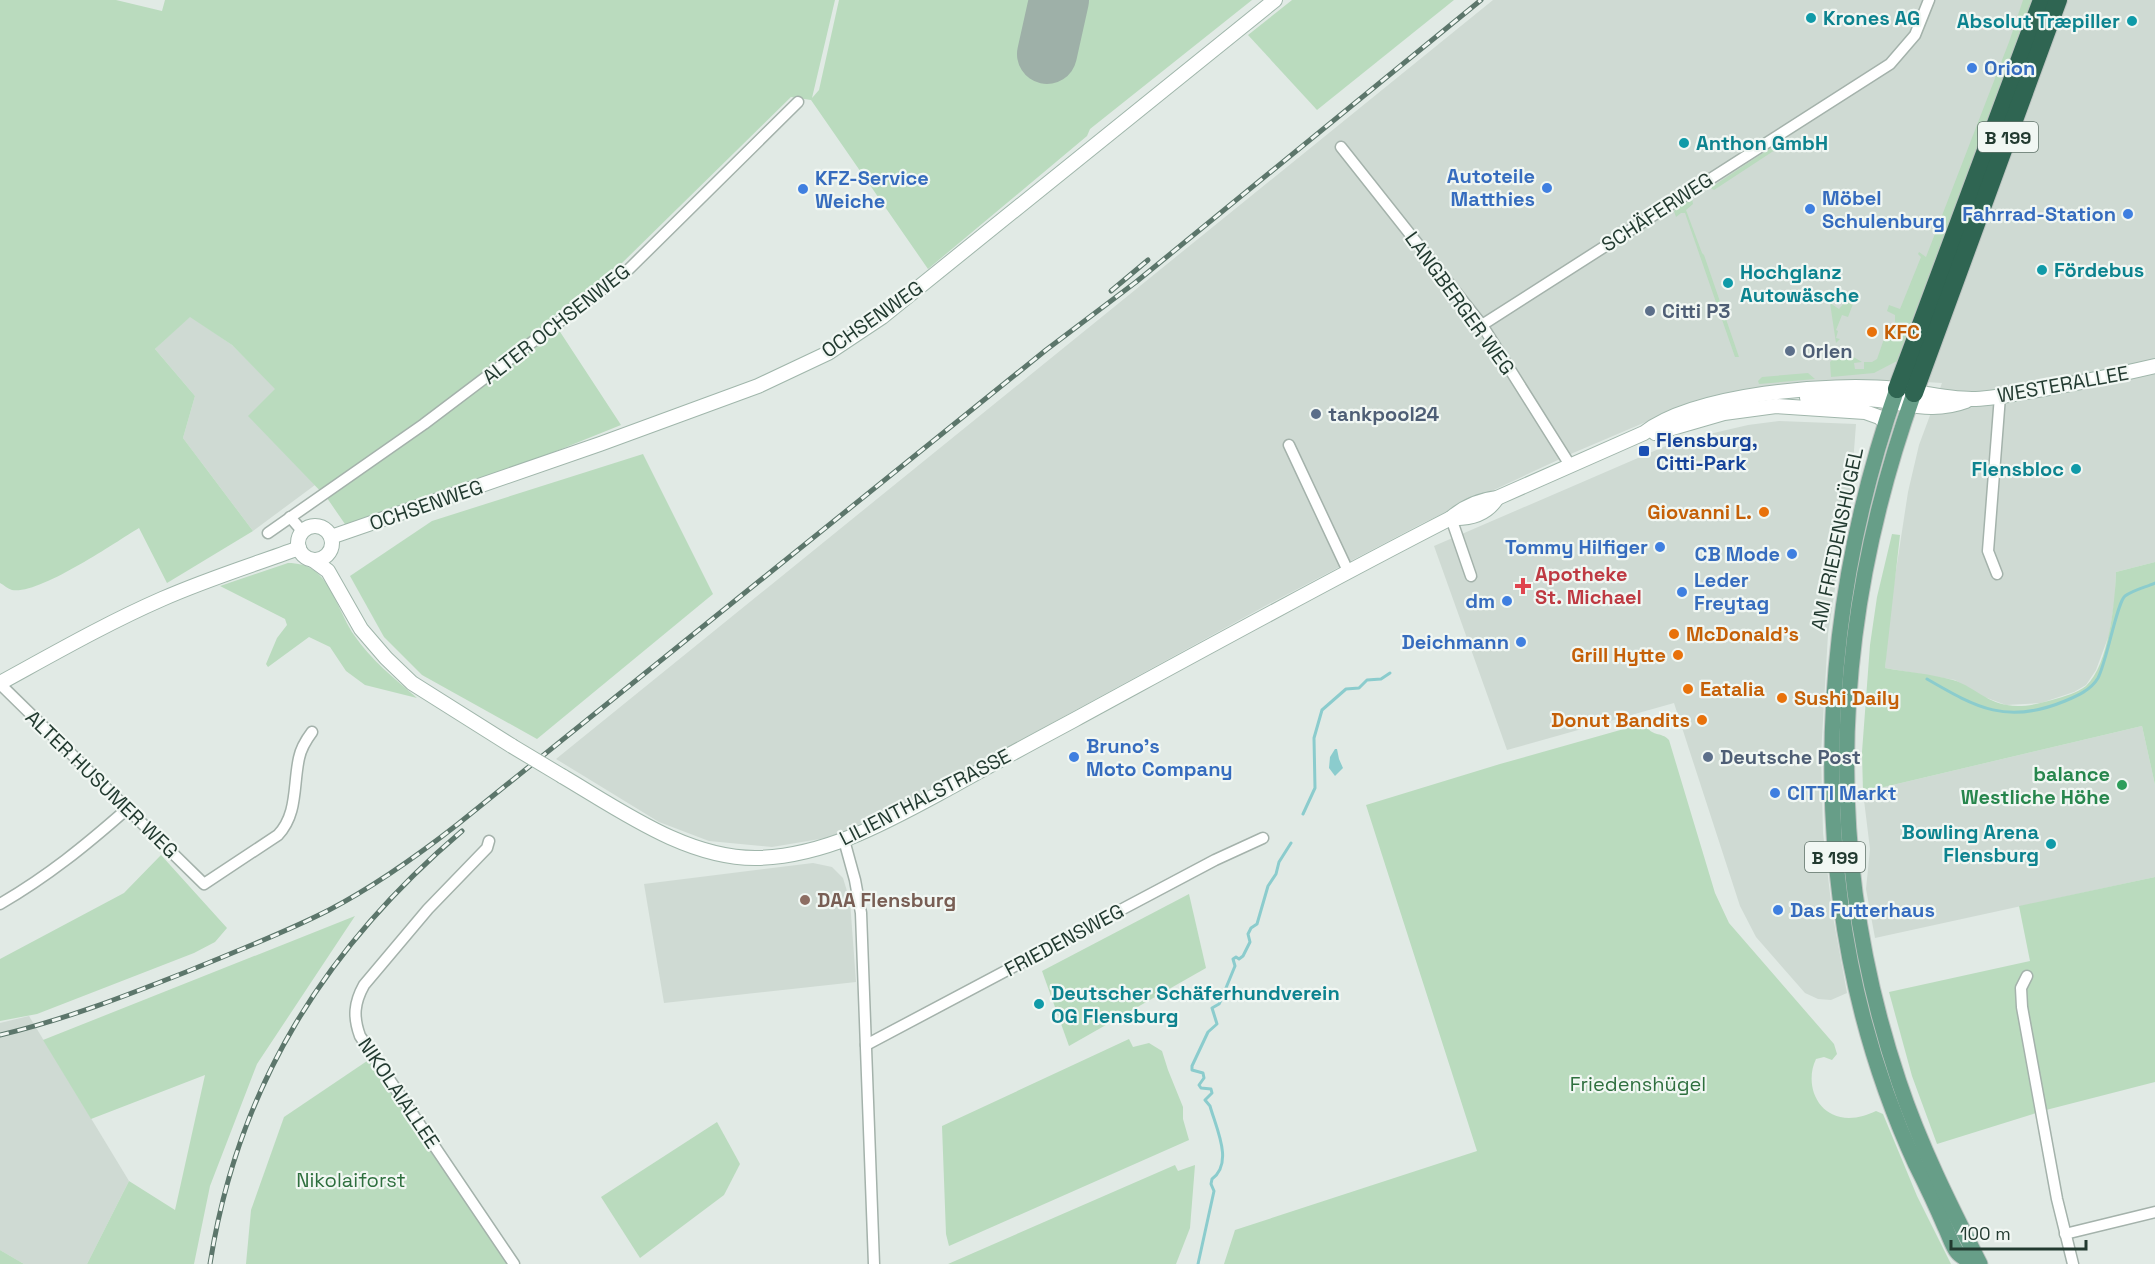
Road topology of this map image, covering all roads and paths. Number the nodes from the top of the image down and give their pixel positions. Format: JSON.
{"nodes":[{"id":1,"x":1275,"y":0,"type":"edge"},
{"id":2,"x":1929,"y":0,"type":"edge"},
{"id":3,"x":2042,"y":0,"type":"edge"},
{"id":4,"x":2058,"y":0,"type":"edge"},
{"id":5,"x":798,"y":102,"type":"dead end"},
{"id":6,"x":1341,"y":147,"type":"dead end"},
{"id":7,"x":1482,"y":324,"type":"junction"},
{"id":8,"x":2155,"y":366,"type":"edge"},
{"id":9,"x":2000,"y":396,"type":"junction"},
{"id":10,"x":1903,"y":397,"type":"junction"},
{"id":11,"x":1776,"y":406,"type":"junction"},
{"id":12,"x":1886,"y":423,"type":"junction"},
{"id":13,"x":1644,"y":433,"type":"junction"},
{"id":14,"x":1289,"y":446,"type":"dead end"},
{"id":15,"x":1570,"y":465,"type":"junction"},
{"id":16,"x":290,"y":517,"type":"junction"},
{"id":17,"x":1451,"y":518,"type":"junction"},
{"id":18,"x":303,"y":532,"type":"junction"},
{"id":19,"x":268,"y":533,"type":"dead end"},
{"id":20,"x":331,"y":537,"type":"junction"},
{"id":21,"x":299,"y":548,"type":"junction"},
{"id":22,"x":330,"y":551,"type":"junction"},
{"id":23,"x":314,"y":560,"type":"junction"},
{"id":24,"x":1348,"y":571,"type":"junction"},
{"id":25,"x":1997,"y":574,"type":"dead end"},
{"id":26,"x":1471,"y":576,"type":"dead end"},
{"id":27,"x":336,"y":586,"type":"junction"},
{"id":28,"x":0,"y":683,"type":"edge"},
{"id":29,"x":312,"y":732,"type":"dead end"},
{"id":30,"x":127,"y":809,"type":"junction"},
{"id":31,"x":1263,"y":838,"type":"dead end"},
{"id":32,"x":844,"y":840,"type":"junction"},
{"id":33,"x":489,"y":842,"type":"dead end"},
{"id":34,"x":0,"y":904,"type":"edge"},
{"id":35,"x":2026,"y":976,"type":"dead end"},
{"id":36,"x":866,"y":1045,"type":"junction"},
{"id":37,"x":2155,"y":1212,"type":"edge"},
{"id":38,"x":2065,"y":1234,"type":"junction"},
{"id":39,"x":514,"y":1264,"type":"edge"},
{"id":40,"x":874,"y":1264,"type":"edge"},
{"id":41,"x":1978,"y":1264,"type":"edge"},
{"id":42,"x":2073,"y":1264,"type":"edge"}],
"edges":[{"from":1,"to":20,"type":"street","name":"OCHSENWEG"},
{"from":2,"to":7,"type":"street","name":"SCHÄFERWEG"},
{"from":3,"to":10,"type":"highway","name":"AM FRIEDENSHÜGEL","number":"B 199"},
{"from":4,"to":10,"type":"highway","name":"AM FRIEDENSHÜGEL","number":"B 199"},
{"from":5,"to":16,"type":"street","name":"ALTER OCHSENWEG"},
{"from":6,"to":7,"type":"street","name":"LANGBERGER WEG"},
{"from":7,"to":15,"type":"street","name":"LANGBERGER WEG"},
{"from":8,"to":9,"type":"street","name":"WESTERALLEE"},
{"from":9,"to":10,"type":"street","name":"WESTERALLEE"},
{"from":9,"to":25,"type":"street"},
{"from":10,"to":11,"type":"street","name":"LILIENTHALSTRASSE"},
{"from":10,"to":12,"type":"main road","name":"AM FRIEDENSHÜGEL","number":"B 199"},
{"from":10,"to":13,"type":"street","name":"LILIENTHALSTRASSE"},
{"from":10,"to":41,"type":"main road","name":"AM FRIEDENSHÜGEL","number":"B 199"},
{"from":11,"to":12,"type":"street","name":"LILIENTHALSTRASSE"},
{"from":11,"to":13,"type":"street","name":"LILIENTHALSTRASSE"},
{"from":12,"to":41,"type":"main road","name":"AM FRIEDENSHÜGEL","number":"B 199"},
{"from":13,"to":15,"type":"street","name":"LILIENTHALSTRASSE"},
{"from":14,"to":24,"type":"street"},
{"from":15,"to":17,"type":"street","name":"LILIENTHALSTRASSE"},
{"from":16,"to":18,"type":"street"},
{"from":16,"to":19,"type":"street","name":"ALTER OCHSENWEG"},
{"from":17,"to":24,"type":"street","name":"LILIENTHALSTRASSE"},
{"from":17,"to":26,"type":"street"},
{"from":18,"to":20,"type":"street"},
{"from":18,"to":21,"type":"street"},
{"from":20,"to":22,"type":"street"},
{"from":21,"to":23,"type":"street"},
{"from":21,"to":28,"type":"street"},
{"from":22,"to":23,"type":"street"},
{"from":22,"to":27,"type":"street","name":"LILIENTHALSTRASSE"},
{"from":23,"to":27,"type":"street","name":"LILIENTHALSTRASSE"},
{"from":24,"to":32,"type":"street","name":"LILIENTHALSTRASSE"},
{"from":27,"to":32,"type":"street","name":"LILIENTHALSTRASSE","bridge":true},
{"from":28,"to":30,"type":"street","name":"ALTER HUSUMER WEG"},
{"from":29,"to":30,"type":"street","name":"ALTER HUSUMER WEG"},
{"from":30,"to":34,"type":"street"},
{"from":31,"to":36,"type":"street","name":"FRIEDENSWEG"},
{"from":32,"to":36,"type":"street"},
{"from":33,"to":39,"type":"street","name":"NIKOLAIALLEE"},
{"from":35,"to":38,"type":"street"},
{"from":36,"to":40,"type":"street"},
{"from":37,"to":38,"type":"street"},
{"from":38,"to":42,"type":"street"}]}
